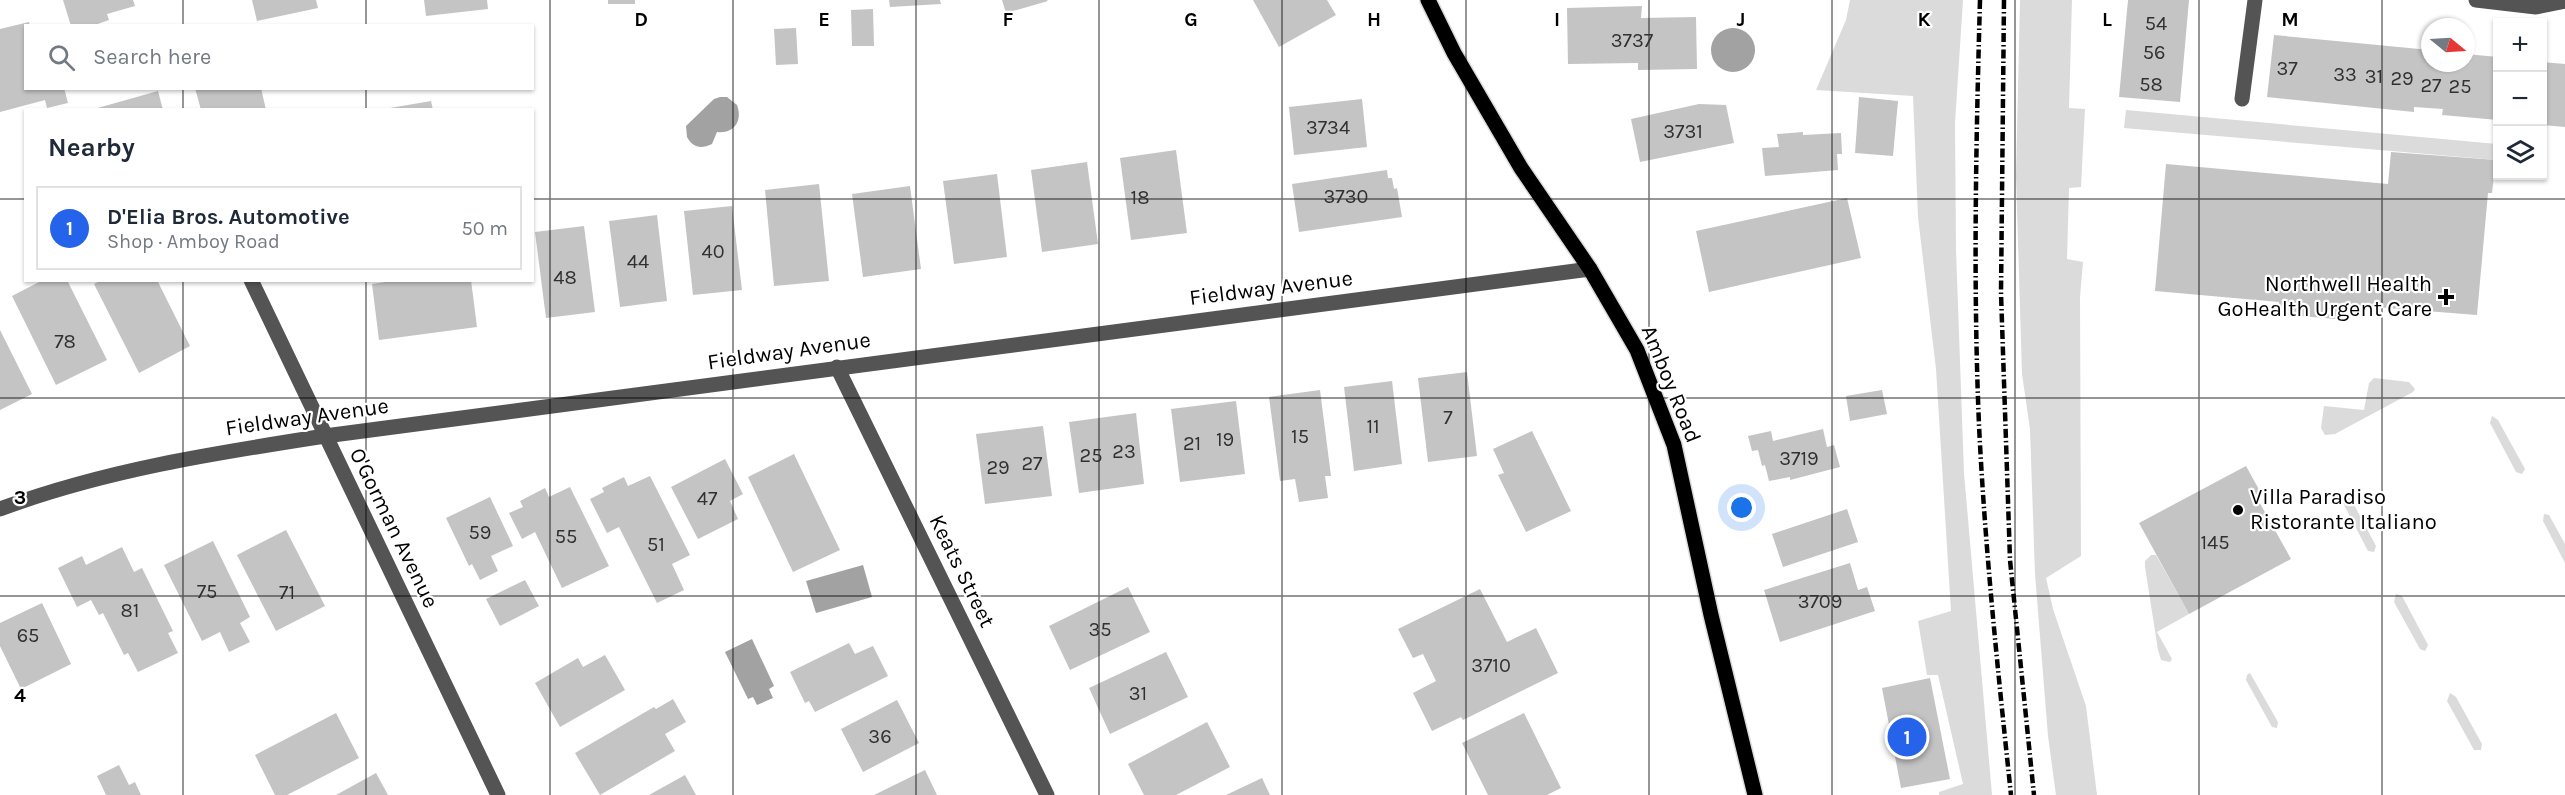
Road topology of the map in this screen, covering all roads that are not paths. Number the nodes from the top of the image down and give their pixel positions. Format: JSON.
{"nodes":[{"id":1,"x":1428,"y":0,"type":"edge"},
{"id":2,"x":2255,"y":0,"type":"edge"},
{"id":3,"x":2476,"y":0,"type":"edge"},
{"id":4,"x":2565,"y":1,"type":"edge"},
{"id":5,"x":2242,"y":99,"type":"dead end"},
{"id":6,"x":1590,"y":268,"type":"junction"},
{"id":7,"x":252,"y":282,"type":"edge"},
{"id":8,"x":837,"y":367,"type":"junction"},
{"id":9,"x":325,"y":436,"type":"junction"},
{"id":10,"x":0,"y":509,"type":"edge"},
{"id":11,"x":498,"y":795,"type":"edge"},
{"id":12,"x":1047,"y":795,"type":"edge"},
{"id":13,"x":1755,"y":795,"type":"edge"}],
"edges":[{"from":1,"to":6,"type":"main road","name":"Amboy Road"},
{"from":2,"to":5,"type":"street"},
{"from":3,"to":4,"type":"street"},
{"from":6,"to":8,"type":"street","name":"Fieldway Avenue"},
{"from":6,"to":13,"type":"main road","name":"Amboy Road"},
{"from":7,"to":9,"type":"street","name":"O'Gorman Avenue"},
{"from":8,"to":9,"type":"street","name":"Fieldway Avenue"},
{"from":8,"to":12,"type":"street","name":"Keats Street"},
{"from":9,"to":10,"type":"street","name":"Fieldway Avenue"},
{"from":9,"to":11,"type":"street","name":"O'Gorman Avenue"}]}
